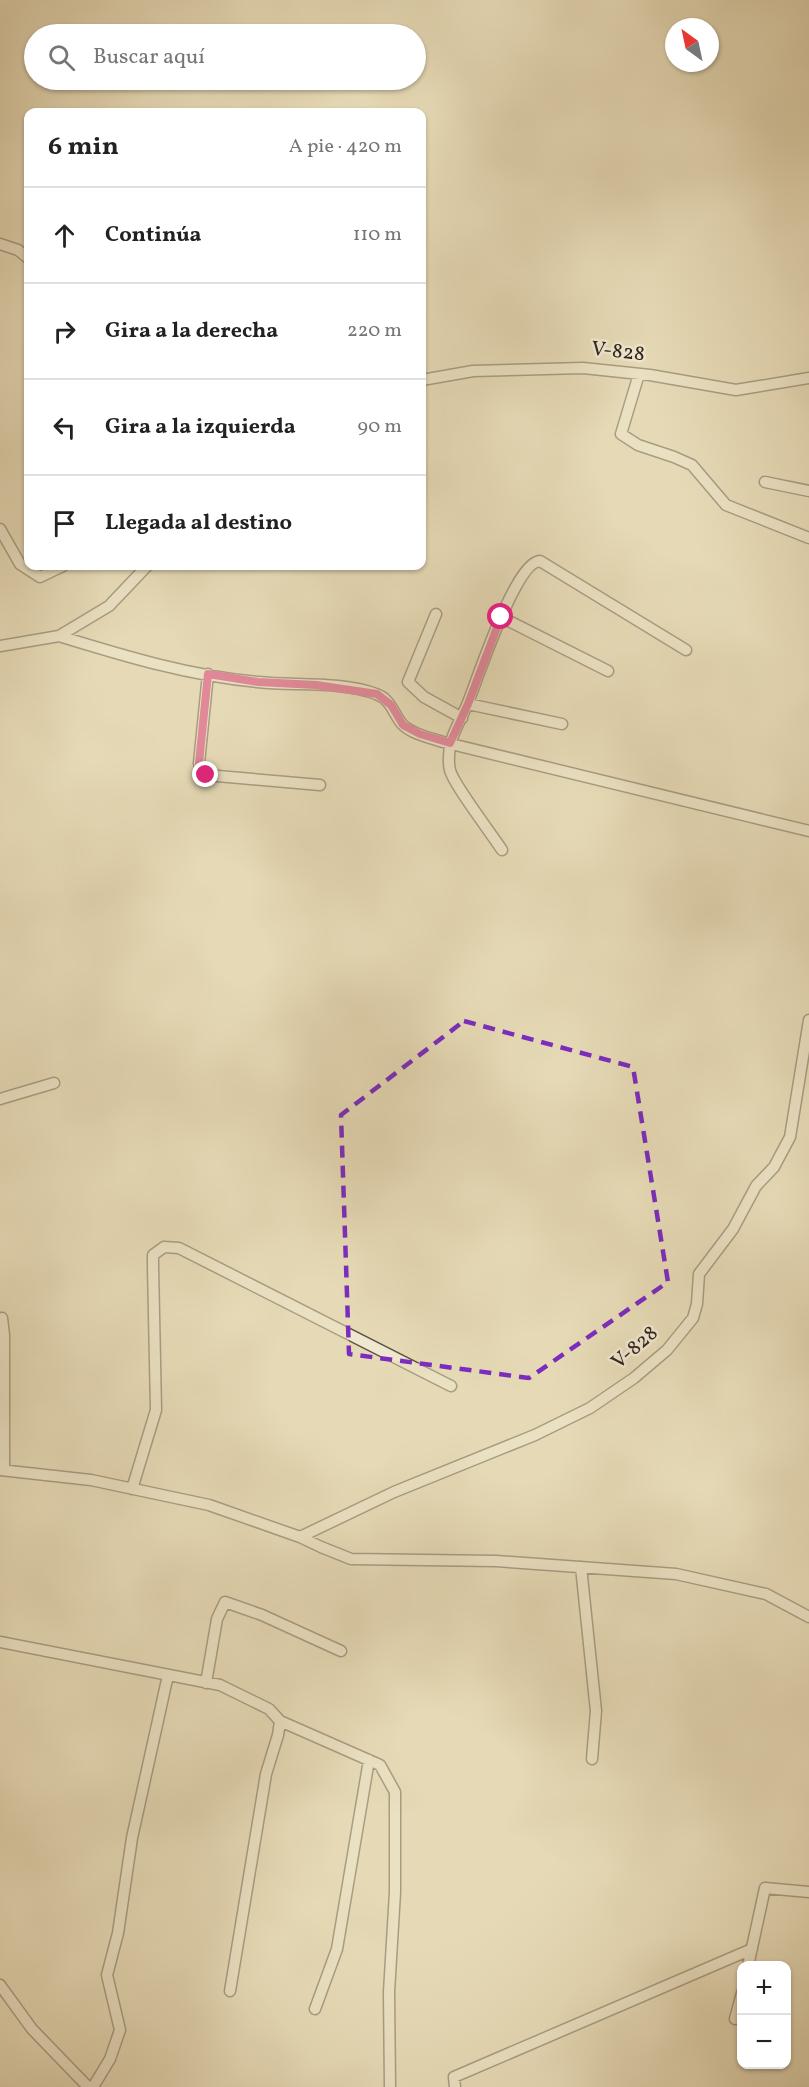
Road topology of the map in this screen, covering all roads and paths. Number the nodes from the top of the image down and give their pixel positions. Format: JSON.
{"nodes":[{"id":1,"x":0,"y":244,"type":"edge"},
{"id":2,"x":24,"y":255,"type":"edge"},
{"id":3,"x":639,"y":374,"type":"junction"},
{"id":4,"x":809,"y":378,"type":"edge"},
{"id":5,"x":426,"y":379,"type":"edge"},
{"id":6,"x":765,"y":482,"type":"dead end"},
{"id":7,"x":809,"y":491,"type":"edge"},
{"id":8,"x":0,"y":529,"type":"edge"},
{"id":9,"x":809,"y":538,"type":"edge"},
{"id":10,"x":24,"y":567,"type":"edge"},
{"id":11,"x":29,"y":570,"type":"edge"},
{"id":12,"x":55,"y":570,"type":"edge"},
{"id":13,"x":143,"y":570,"type":"edge"},
{"id":14,"x":436,"y":614,"type":"dead end"},
{"id":15,"x":501,"y":617,"type":"junction"},
{"id":16,"x":59,"y":636,"type":"junction"},
{"id":17,"x":0,"y":646,"type":"edge"},
{"id":18,"x":686,"y":650,"type":"dead end"},
{"id":19,"x":608,"y":671,"type":"dead end"},
{"id":20,"x":208,"y":674,"type":"junction"},
{"id":21,"x":468,"y":704,"type":"junction"},
{"id":22,"x":462,"y":718,"type":"junction"},
{"id":23,"x":562,"y":724,"type":"dead end"},
{"id":24,"x":450,"y":743,"type":"junction"},
{"id":25,"x":320,"y":785,"type":"dead end"},
{"id":26,"x":809,"y":831,"type":"edge"},
{"id":27,"x":502,"y":850,"type":"dead end"},
{"id":28,"x":809,"y":1020,"type":"edge"},
{"id":29,"x":54,"y":1083,"type":"dead end"},
{"id":30,"x":0,"y":1099,"type":"edge"},
{"id":31,"x":2,"y":1318,"type":"dead end"},
{"id":32,"x":451,"y":1386,"type":"dead end"},
{"id":33,"x":2,"y":1470,"type":"edge"},
{"id":34,"x":132,"y":1489,"type":"junction"},
{"id":35,"x":300,"y":1537,"type":"junction"},
{"id":36,"x":581,"y":1567,"type":"junction"},
{"id":37,"x":809,"y":1617,"type":"edge"},
{"id":38,"x":0,"y":1646,"type":"edge"},
{"id":39,"x":341,"y":1651,"type":"dead end"},
{"id":40,"x":168,"y":1675,"type":"junction"},
{"id":41,"x":206,"y":1683,"type":"junction"},
{"id":42,"x":280,"y":1721,"type":"junction"},
{"id":43,"x":592,"y":1759,"type":"dead end"},
{"id":44,"x":369,"y":1760,"type":"junction"},
{"id":45,"x":809,"y":1892,"type":"edge"},
{"id":46,"x":752,"y":1949,"type":"junction"},
{"id":47,"x":749,"y":1961,"type":"edge"},
{"id":48,"x":0,"y":1985,"type":"edge"},
{"id":49,"x":230,"y":1991,"type":"dead end"},
{"id":50,"x":315,"y":2009,"type":"dead end"},
{"id":51,"x":737,"y":2010,"type":"edge"},
{"id":52,"x":735,"y":2019,"type":"dead end"},
{"id":53,"x":91,"y":2087,"type":"edge"},
{"id":54,"x":390,"y":2087,"type":"edge"},
{"id":55,"x":454,"y":2087,"type":"edge"}],
"edges":[{"from":1,"to":2,"type":"street"},
{"from":3,"to":4,"type":"street","name":"V-828"},
{"from":3,"to":5,"type":"street","name":"V-828"},
{"from":3,"to":9,"type":"street"},
{"from":6,"to":7,"type":"street"},
{"from":8,"to":10,"type":"street"},
{"from":11,"to":12,"type":"street"},
{"from":13,"to":16,"type":"street"},
{"from":14,"to":22,"type":"street"},
{"from":15,"to":18,"type":"street"},
{"from":15,"to":19,"type":"street"},
{"from":15,"to":21,"type":"street"},
{"from":16,"to":17,"type":"street"},
{"from":16,"to":20,"type":"street"},
{"from":20,"to":24,"type":"street"},
{"from":20,"to":25,"type":"street"},
{"from":21,"to":22,"type":"street"},
{"from":21,"to":23,"type":"street"},
{"from":22,"to":24,"type":"street"},
{"from":24,"to":26,"type":"street"},
{"from":24,"to":27,"type":"street"},
{"from":28,"to":35,"type":"street","name":"V-828"},
{"from":29,"to":30,"type":"street"},
{"from":31,"to":33,"type":"street"},
{"from":32,"to":34,"type":"street"},
{"from":33,"to":34,"type":"street"},
{"from":34,"to":35,"type":"street"},
{"from":35,"to":36,"type":"street"},
{"from":36,"to":37,"type":"street"},
{"from":36,"to":43,"type":"street"},
{"from":38,"to":40,"type":"street"},
{"from":39,"to":41,"type":"street"},
{"from":40,"to":41,"type":"street"},
{"from":40,"to":53,"type":"street"},
{"from":41,"to":42,"type":"street"},
{"from":42,"to":44,"type":"street"},
{"from":42,"to":49,"type":"street"},
{"from":44,"to":50,"type":"street"},
{"from":44,"to":54,"type":"street"},
{"from":45,"to":46,"type":"street"},
{"from":46,"to":47,"type":"street"},
{"from":46,"to":55,"type":"street"},
{"from":48,"to":53,"type":"street"},
{"from":51,"to":52,"type":"street"}]}
